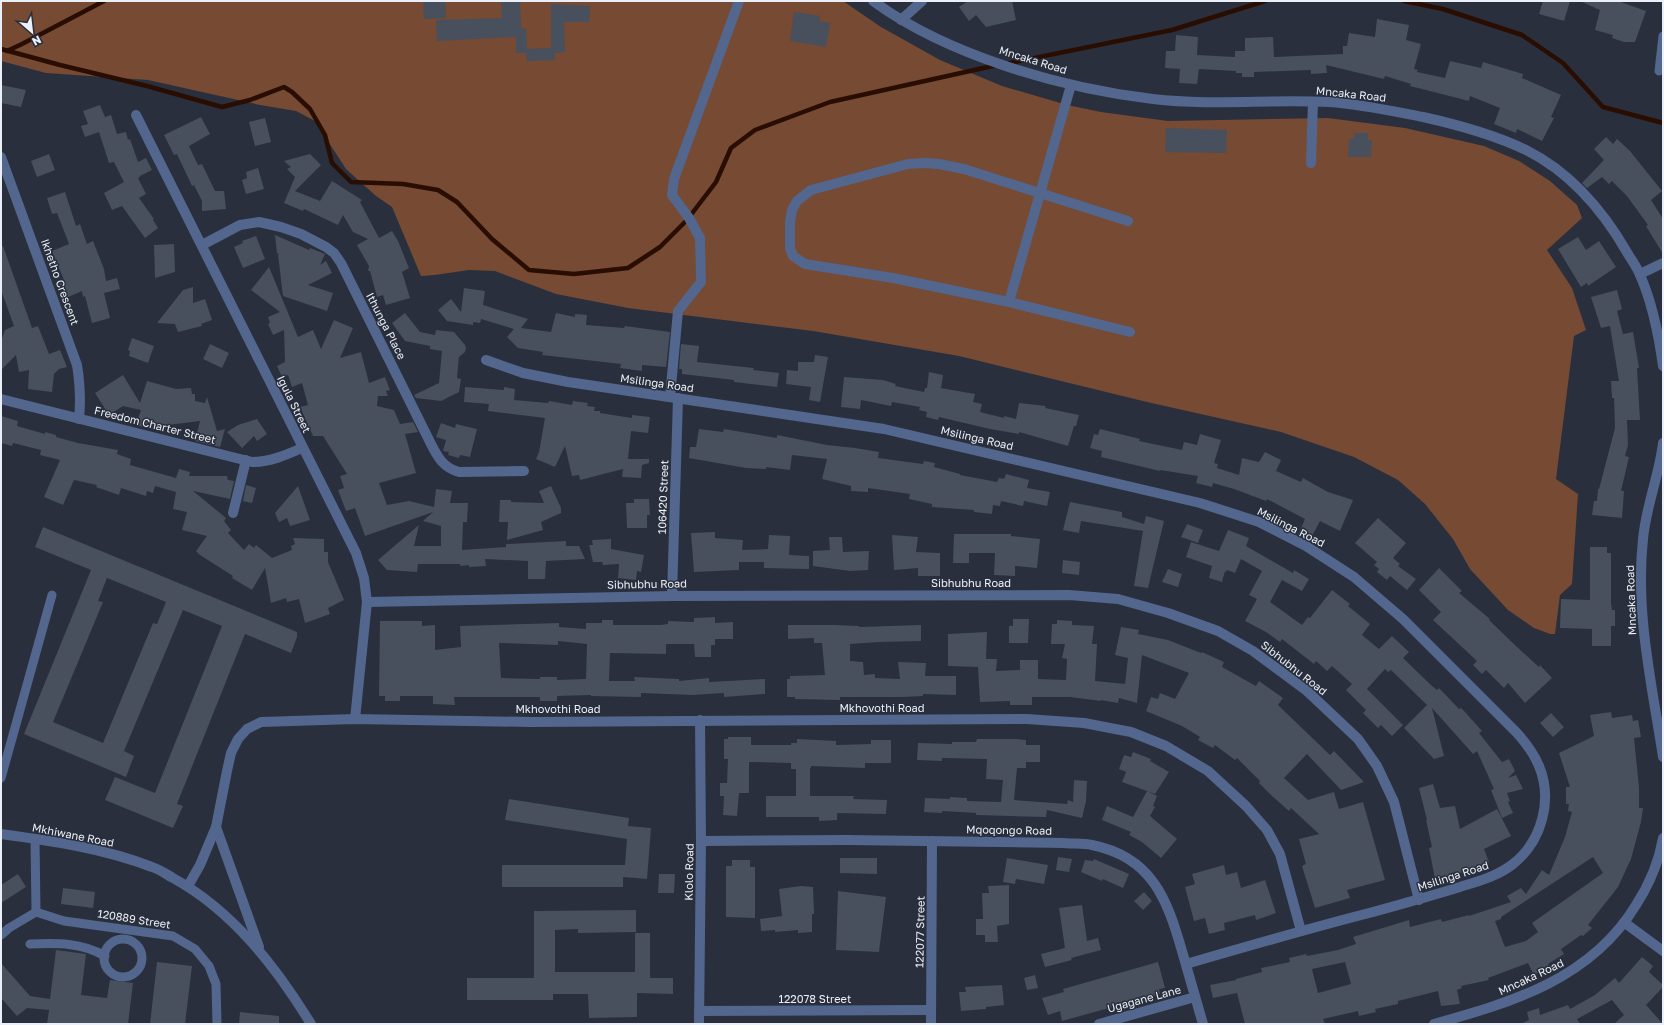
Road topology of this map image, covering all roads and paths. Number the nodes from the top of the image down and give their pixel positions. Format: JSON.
{"nodes":[{"id":1,"x":739,"y":1,"type":"edge"},
{"id":2,"x":873,"y":1,"type":"edge"},
{"id":3,"x":922,"y":1,"type":"edge"},
{"id":4,"x":901,"y":20,"type":"junction"},
{"id":5,"x":1663,"y":36,"type":"edge"},
{"id":6,"x":1659,"y":71,"type":"dead end"},
{"id":7,"x":1071,"y":84,"type":"junction"},
{"id":8,"x":1314,"y":102,"type":"junction"},
{"id":9,"x":136,"y":115,"type":"dead end"},
{"id":10,"x":1,"y":157,"type":"edge"},
{"id":11,"x":1311,"y":163,"type":"dead end"},
{"id":12,"x":1040,"y":194,"type":"junction"},
{"id":13,"x":1128,"y":221,"type":"dead end"},
{"id":14,"x":202,"y":245,"type":"junction"},
{"id":15,"x":1663,"y":263,"type":"edge"},
{"id":16,"x":1640,"y":274,"type":"junction"},
{"id":17,"x":1009,"y":302,"type":"junction"},
{"id":18,"x":1130,"y":332,"type":"dead end"},
{"id":19,"x":486,"y":360,"type":"dead end"},
{"id":20,"x":1663,"y":366,"type":"edge"},
{"id":21,"x":674,"y":397,"type":"junction"},
{"id":22,"x":1,"y":399,"type":"edge"},
{"id":23,"x":79,"y":419,"type":"junction"},
{"id":24,"x":1663,"y":443,"type":"edge"},
{"id":25,"x":302,"y":448,"type":"junction"},
{"id":26,"x":246,"y":460,"type":"junction"},
{"id":27,"x":524,"y":471,"type":"dead end"},
{"id":28,"x":234,"y":513,"type":"dead end"},
{"id":29,"x":52,"y":595,"type":"dead end"},
{"id":30,"x":672,"y":596,"type":"junction"},
{"id":31,"x":367,"y":602,"type":"junction"},
{"id":32,"x":355,"y":719,"type":"junction"},
{"id":33,"x":700,"y":720,"type":"junction"},
{"id":34,"x":1663,"y":757,"type":"edge"},
{"id":35,"x":1,"y":778,"type":"edge"},
{"id":36,"x":216,"y":827,"type":"junction"},
{"id":37,"x":1,"y":834,"type":"edge"},
{"id":38,"x":1663,"y":838,"type":"edge"},
{"id":39,"x":35,"y":839,"type":"junction"},
{"id":40,"x":702,"y":841,"type":"junction"},
{"id":41,"x":932,"y":841,"type":"junction"},
{"id":42,"x":188,"y":886,"type":"junction"},
{"id":43,"x":1419,"y":900,"type":"junction"},
{"id":44,"x":36,"y":912,"type":"junction"},
{"id":45,"x":1625,"y":923,"type":"junction"},
{"id":46,"x":129,"y":930,"type":"junction"},
{"id":47,"x":1301,"y":931,"type":"junction"},
{"id":48,"x":1,"y":935,"type":"edge"},
{"id":49,"x":128,"y":940,"type":"junction"},
{"id":50,"x":30,"y":944,"type":"dead end"},
{"id":51,"x":260,"y":951,"type":"junction"},
{"id":52,"x":1663,"y":951,"type":"edge"},
{"id":53,"x":105,"y":956,"type":"junction"},
{"id":54,"x":1186,"y":964,"type":"junction"},
{"id":55,"x":1195,"y":997,"type":"junction"},
{"id":56,"x":931,"y":1010,"type":"junction"},
{"id":57,"x":699,"y":1011,"type":"junction"},
{"id":58,"x":217,"y":1024,"type":"edge"},
{"id":59,"x":311,"y":1024,"type":"edge"},
{"id":60,"x":699,"y":1024,"type":"edge"},
{"id":61,"x":931,"y":1024,"type":"edge"},
{"id":62,"x":1099,"y":1024,"type":"edge"},
{"id":63,"x":1203,"y":1024,"type":"edge"},
{"id":64,"x":1434,"y":1024,"type":"edge"}],
"edges":[{"from":1,"to":21,"type":"street","name":"106420 Street"},
{"from":2,"to":4,"type":"street","name":"Mncaka Road"},
{"from":3,"to":4,"type":"street"},
{"from":4,"to":7,"type":"street","name":"Mncaka Road"},
{"from":5,"to":6,"type":"lane"},
{"from":7,"to":8,"type":"street","name":"Mncaka Road"},
{"from":7,"to":12,"type":"street"},
{"from":8,"to":11,"type":"street"},
{"from":8,"to":16,"type":"street","name":"Mncaka Road"},
{"from":9,"to":14,"type":"street","name":"Igula Street"},
{"from":10,"to":23,"type":"street","name":"Ikhetho Crescent"},
{"from":12,"to":13,"type":"street"},
{"from":12,"to":17,"type":"street"},
{"from":12,"to":17,"type":"street"},
{"from":14,"to":25,"type":"street","name":"Igula Street"},
{"from":14,"to":27,"type":"street","name":"Ithunga Place"},
{"from":15,"to":16,"type":"street"},
{"from":16,"to":20,"type":"street","name":"Mncaka Road"},
{"from":17,"to":18,"type":"street"},
{"from":19,"to":21,"type":"street","name":"Msilinga Road"},
{"from":21,"to":30,"type":"street","name":"106420 Street"},
{"from":21,"to":43,"type":"street","name":"Msilinga Road"},
{"from":22,"to":23,"type":"street","name":"Freedom Charter Street"},
{"from":23,"to":26,"type":"street","name":"Freedom Charter Street"},
{"from":24,"to":34,"type":"street","name":"Mncaka Road"},
{"from":25,"to":26,"type":"street","name":"Freedom Charter Street"},
{"from":25,"to":31,"type":"street","name":"Igula Street"},
{"from":26,"to":28,"type":"street"},
{"from":29,"to":35,"type":"lane"},
{"from":30,"to":31,"type":"street","name":"Sibhubhu Road"},
{"from":30,"to":43,"type":"street","name":"Sibhubhu Road"},
{"from":31,"to":32,"type":"street","name":"Igula Street"},
{"from":32,"to":33,"type":"street","name":"Mkhovothi Road"},
{"from":32,"to":36,"type":"street","name":"Mkhovothi Road"},
{"from":33,"to":40,"type":"street","name":"Klolo Road"},
{"from":33,"to":47,"type":"street","name":"Mkhovothi Road"},
{"from":36,"to":42,"type":"street","name":"Mkhovothi Road"},
{"from":36,"to":51,"type":"street"},
{"from":37,"to":39,"type":"street","name":"Mkhiwane Road"},
{"from":38,"to":45,"type":"street","name":"Mncaka Road"},
{"from":39,"to":42,"type":"street","name":"Mkhiwane Road"},
{"from":39,"to":44,"type":"lane"},
{"from":40,"to":41,"type":"street","name":"Mqoqongo Road"},
{"from":40,"to":57,"type":"street","name":"Klolo Road"},
{"from":41,"to":54,"type":"street","name":"Mqoqongo Road"},
{"from":41,"to":56,"type":"street","name":"122077 Street"},
{"from":42,"to":51,"type":"street","name":"Mkhiwane Road"},
{"from":43,"to":47,"type":"street","name":"Msilinga Road"},
{"from":44,"to":46,"type":"lane","name":"120889 Street"},
{"from":44,"to":48,"type":"lane"},
{"from":45,"to":52,"type":"street"},
{"from":45,"to":64,"type":"street","name":"Mncaka Road"},
{"from":46,"to":49,"type":"lane"},
{"from":46,"to":58,"type":"lane","name":"120889 Street"},
{"from":47,"to":54,"type":"street","name":"Msilinga Road"},
{"from":49,"to":53,"type":"lane"},
{"from":49,"to":53,"type":"lane"},
{"from":50,"to":53,"type":"lane"},
{"from":51,"to":59,"type":"street","name":"Mkhiwane Road"},
{"from":54,"to":55,"type":"street","name":"Mqoqongo Road"},
{"from":55,"to":62,"type":"street","name":"Ugagane Lane"},
{"from":55,"to":63,"type":"street","name":"Mqoqongo Road"},
{"from":56,"to":57,"type":"street","name":"122078 Street"},
{"from":56,"to":61,"type":"street","name":"122077 Street"},
{"from":57,"to":60,"type":"street","name":"Klolo Road"}]}
